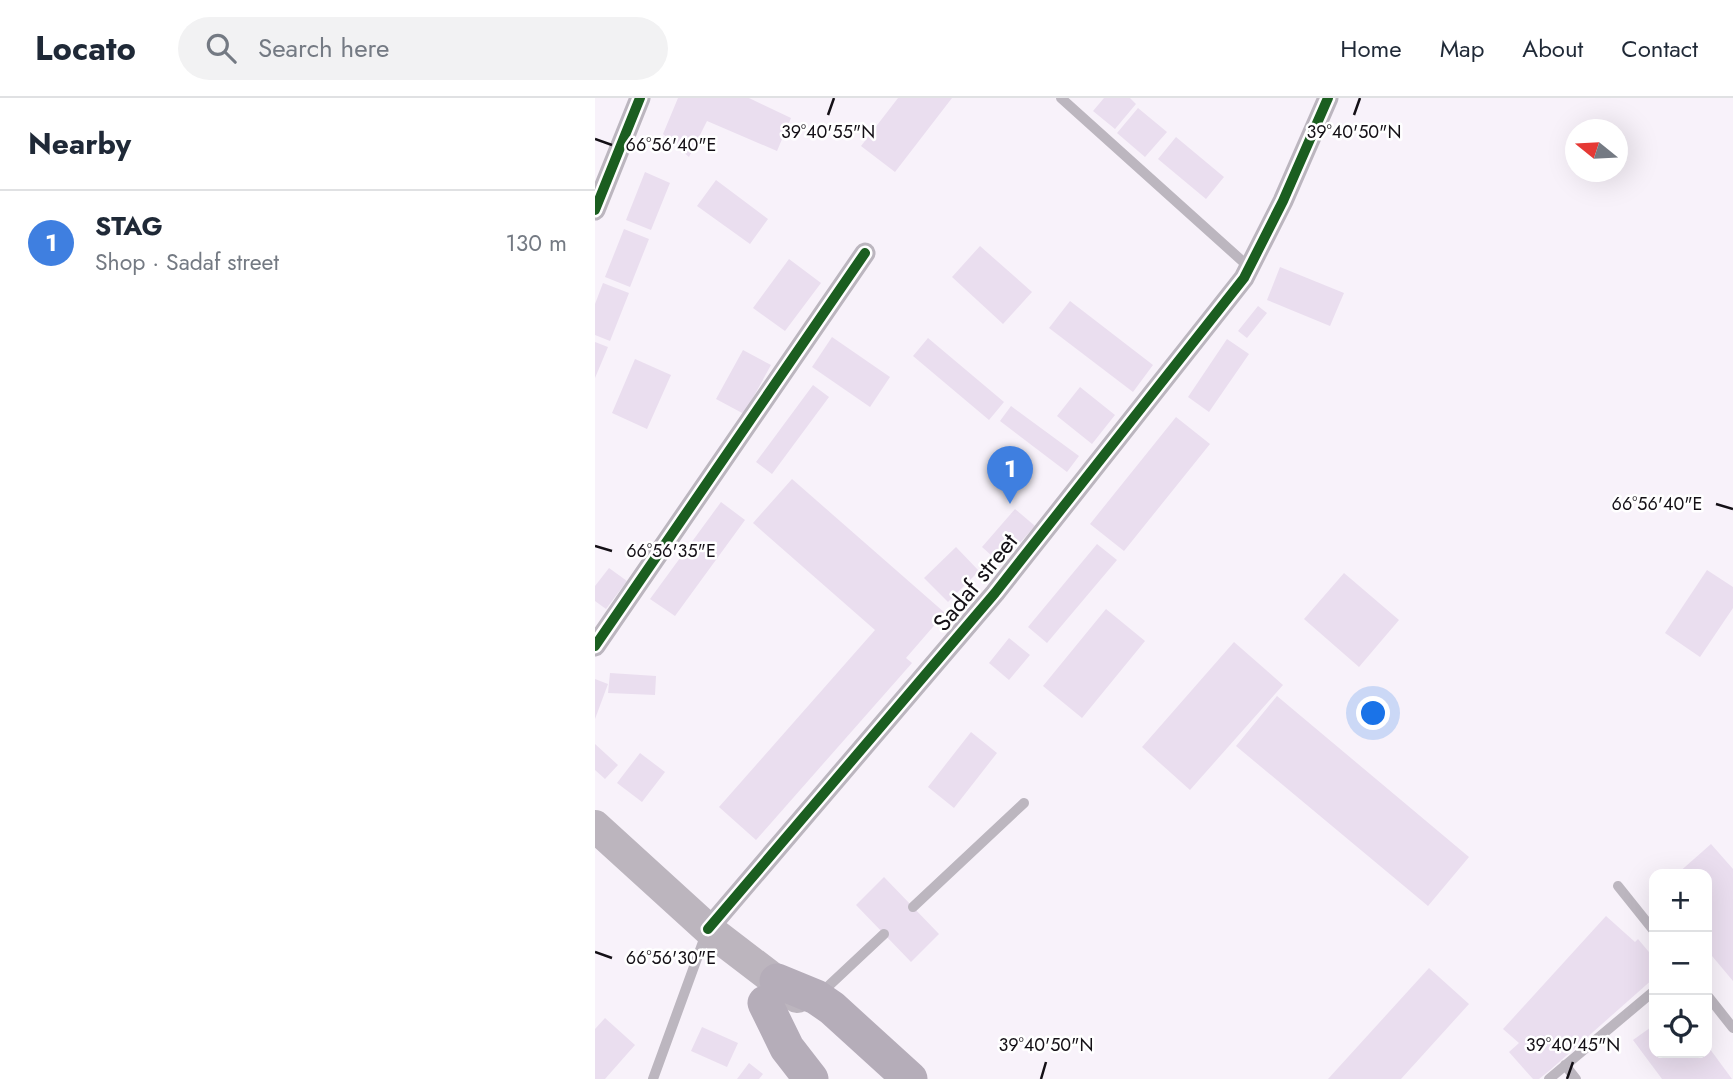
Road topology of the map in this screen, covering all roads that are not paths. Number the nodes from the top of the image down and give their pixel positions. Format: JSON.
{"nodes":[{"id":1,"x":640,"y":98,"type":"edge"},
{"id":2,"x":1061,"y":98,"type":"edge"},
{"id":3,"x":1328,"y":98,"type":"edge"},
{"id":4,"x":595,"y":210,"type":"edge"},
{"id":5,"x":865,"y":253,"type":"dead end"},
{"id":6,"x":1250,"y":268,"type":"junction"},
{"id":7,"x":595,"y":646,"type":"edge"},
{"id":8,"x":1024,"y":803,"type":"dead end"},
{"id":9,"x":595,"y":827,"type":"edge"},
{"id":10,"x":1618,"y":886,"type":"dead end"},
{"id":11,"x":913,"y":907,"type":"dead end"},
{"id":12,"x":1649,"y":924,"type":"edge"},
{"id":13,"x":708,"y":929,"type":"junction"},
{"id":14,"x":884,"y":934,"type":"dead end"},
{"id":15,"x":771,"y":992,"type":"junction"},
{"id":16,"x":1649,"y":995,"type":"edge"},
{"id":17,"x":816,"y":997,"type":"junction"},
{"id":18,"x":1712,"y":1001,"type":"edge"},
{"id":19,"x":1733,"y":1028,"type":"edge"},
{"id":20,"x":1565,"y":1065,"type":"junction"},
{"id":21,"x":653,"y":1079,"type":"edge"},
{"id":22,"x":811,"y":1079,"type":"edge"},
{"id":23,"x":830,"y":1079,"type":"edge"},
{"id":24,"x":884,"y":1079,"type":"edge"},
{"id":25,"x":910,"y":1079,"type":"edge"},
{"id":26,"x":1549,"y":1079,"type":"edge"},
{"id":27,"x":1576,"y":1079,"type":"edge"}],
"edges":[{"from":1,"to":4,"type":"street"},
{"from":2,"to":6,"type":"lane"},
{"from":3,"to":6,"type":"street","name":"Sadaf street"},
{"from":5,"to":7,"type":"street"},
{"from":6,"to":13,"type":"street","name":"Sadaf street"},
{"from":8,"to":11,"type":"lane"},
{"from":9,"to":13,"type":"main road"},
{"from":10,"to":12,"type":"lane"},
{"from":13,"to":15,"type":"main road"},
{"from":13,"to":21,"type":"lane"},
{"from":14,"to":17,"type":"lane"},
{"from":15,"to":17,"type":"main road"},
{"from":15,"to":22,"type":"main road"},
{"from":15,"to":23,"type":"main road"},
{"from":15,"to":24,"type":"main road"},
{"from":16,"to":20,"type":"lane"},
{"from":17,"to":25,"type":"main road"},
{"from":18,"to":19,"type":"lane"},
{"from":20,"to":26,"type":"lane"},
{"from":20,"to":27,"type":"lane"}]}
